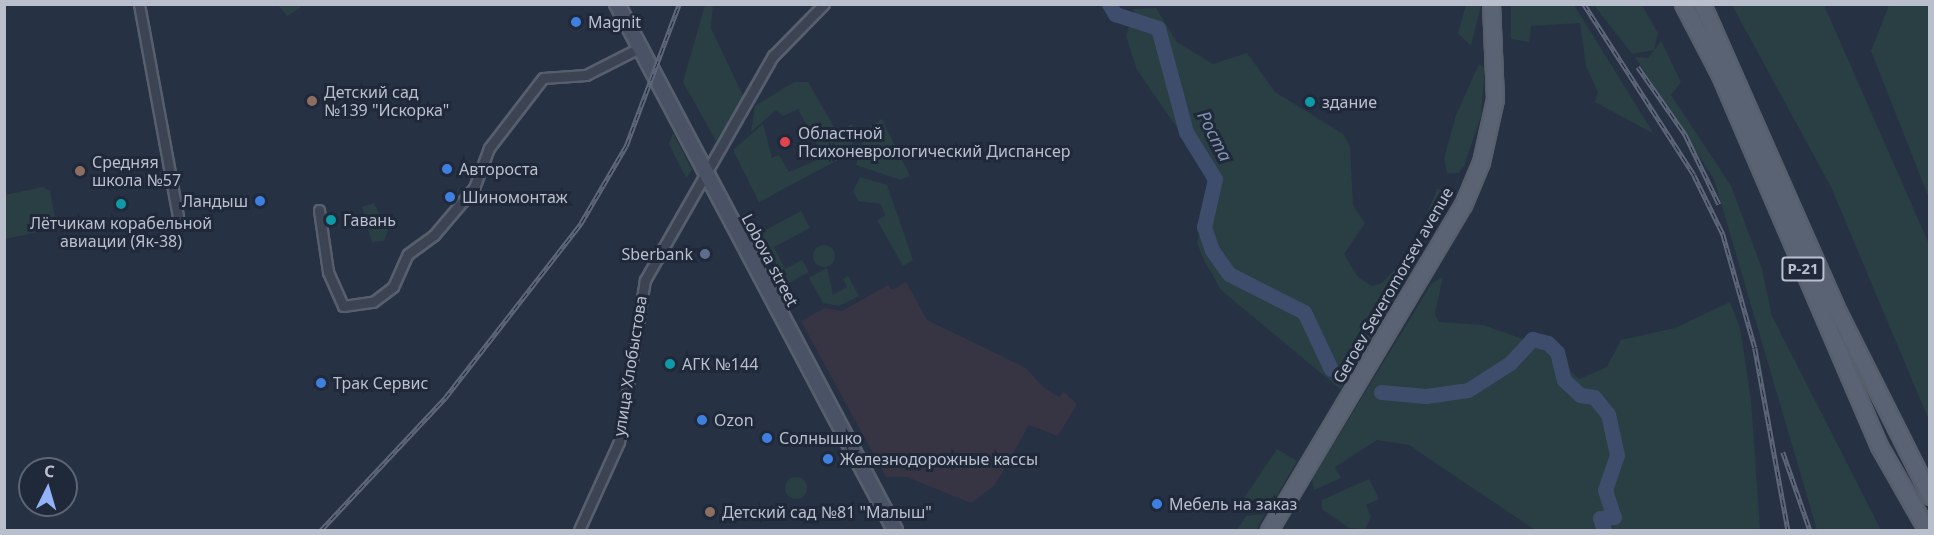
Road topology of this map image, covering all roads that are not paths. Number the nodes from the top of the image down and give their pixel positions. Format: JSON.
{"nodes":[{"id":1,"x":139,"y":4,"type":"edge"},
{"id":2,"x":617,"y":4,"type":"edge"},
{"id":3,"x":824,"y":4,"type":"edge"},
{"id":4,"x":1491,"y":4,"type":"edge"},
{"id":5,"x":1683,"y":4,"type":"edge"},
{"id":6,"x":1702,"y":4,"type":"edge"},
{"id":7,"x":639,"y":48,"type":"junction"},
{"id":8,"x":704,"y":172,"type":"junction"},
{"id":9,"x":319,"y":210,"type":"dead end"},
{"id":10,"x":178,"y":216,"type":"dead end"},
{"id":11,"x":1929,"y":496,"type":"edge"},
{"id":12,"x":579,"y":531,"type":"edge"},
{"id":13,"x":896,"y":531,"type":"edge"},
{"id":14,"x":1269,"y":531,"type":"edge"},
{"id":15,"x":1927,"y":531,"type":"edge"}],
"edges":[{"from":1,"to":10,"type":"street"},
{"from":2,"to":7,"type":"street","name":"Lobova street"},
{"from":3,"to":8,"type":"street","name":"улица Хлобыстова"},
{"from":4,"to":14,"type":"main road","name":"Geroev Severomorsev avenue"},
{"from":5,"to":15,"type":"main road","number":"Р-21"},
{"from":6,"to":11,"type":"main road","number":"Р-21"},
{"from":7,"to":8,"type":"street","name":"Lobova street"},
{"from":7,"to":9,"type":"street"},
{"from":8,"to":12,"type":"street","name":"улица Хлобыстова"},
{"from":8,"to":13,"type":"street","name":"Lobova street"}]}
